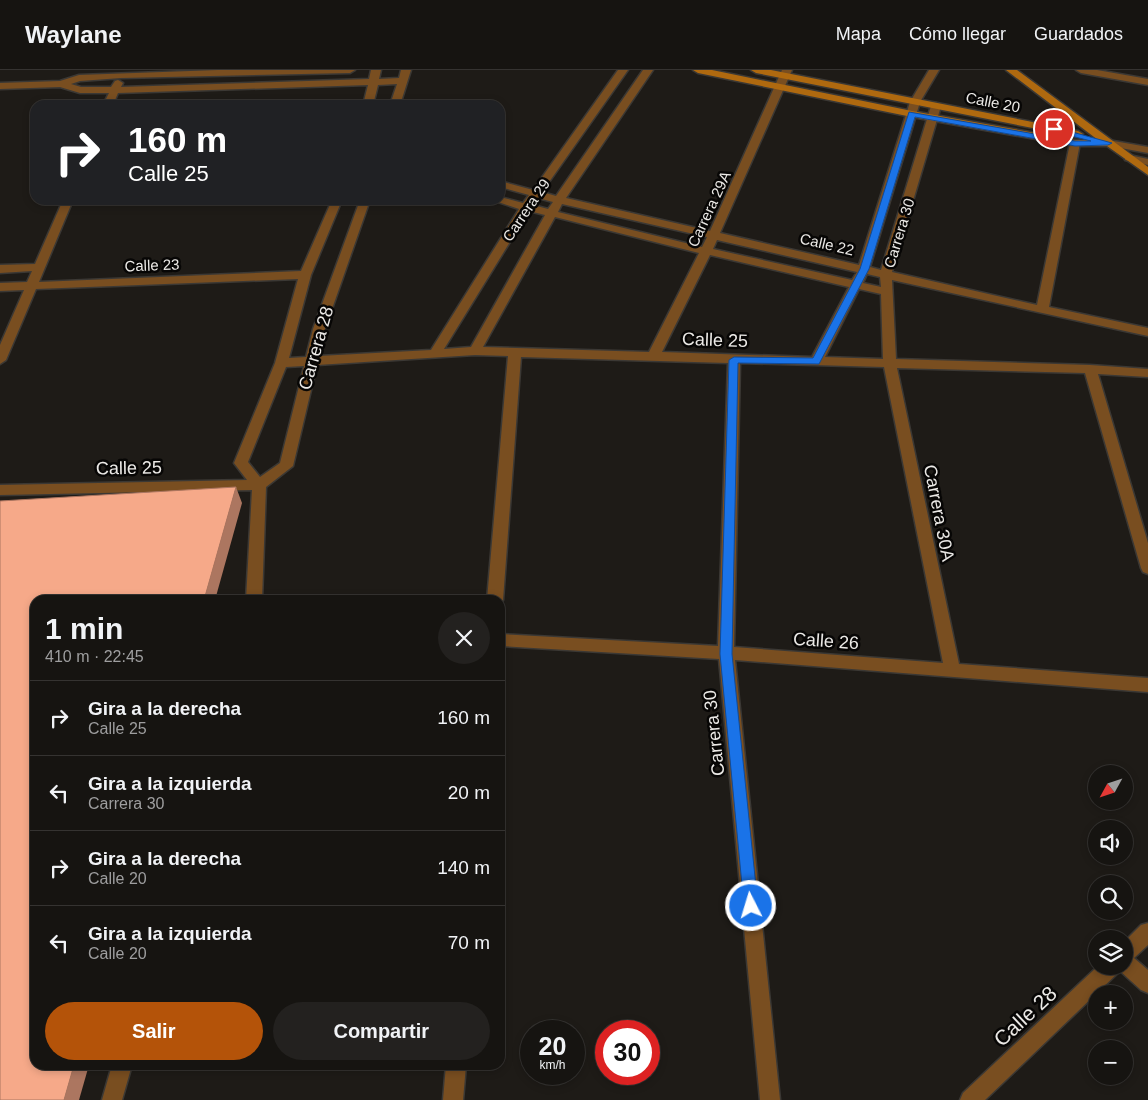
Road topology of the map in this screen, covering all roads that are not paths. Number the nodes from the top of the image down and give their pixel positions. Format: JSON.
{"nodes":[{"id":1,"x":350,"y":70,"type":"edge"},
{"id":2,"x":376,"y":70,"type":"edge"},
{"id":3,"x":406,"y":70,"type":"edge"},
{"id":4,"x":623,"y":70,"type":"edge"},
{"id":5,"x":648,"y":70,"type":"edge"},
{"id":6,"x":698,"y":70,"type":"edge"},
{"id":7,"x":756,"y":70,"type":"edge"},
{"id":8,"x":934,"y":70,"type":"edge"},
{"id":9,"x":1011,"y":70,"type":"edge"},
{"id":10,"x":1080,"y":70,"type":"edge"},
{"id":11,"x":122,"y":72,"type":"edge"},
{"id":12,"x":786,"y":73,"type":"edge"},
{"id":13,"x":403,"y":80,"type":"junction"},
{"id":14,"x":374,"y":81,"type":"junction"},
{"id":15,"x":1148,"y":82,"type":"edge"},
{"id":16,"x":61,"y":84,"type":"junction"},
{"id":17,"x":0,"y":86,"type":"edge"},
{"id":18,"x":780,"y":87,"type":"junction"},
{"id":19,"x":114,"y":90,"type":"junction"},
{"id":20,"x":110,"y":100,"type":"edge"},
{"id":21,"x":369,"y":100,"type":"edge"},
{"id":22,"x":397,"y":100,"type":"edge"},
{"id":23,"x":915,"y":102,"type":"junction"},
{"id":24,"x":936,"y":106,"type":"junction"},
{"id":25,"x":912,"y":114,"type":"junction"},
{"id":26,"x":933,"y":118,"type":"junction"},
{"id":27,"x":1075,"y":143,"type":"junction"},
{"id":28,"x":1108,"y":143,"type":"junction"},
{"id":29,"x":1148,"y":150,"type":"edge"},
{"id":30,"x":1129,"y":158,"type":"junction"},
{"id":31,"x":1148,"y":162,"type":"edge"},
{"id":32,"x":1148,"y":172,"type":"edge"},
{"id":33,"x":505,"y":185,"type":"edge"},
{"id":34,"x":536,"y":194,"type":"junction"},
{"id":35,"x":559,"y":200,"type":"junction"},
{"id":36,"x":505,"y":202,"type":"edge"},
{"id":37,"x":66,"y":205,"type":"edge"},
{"id":38,"x":335,"y":205,"type":"edge"},
{"id":39,"x":363,"y":205,"type":"edge"},
{"id":40,"x":526,"y":207,"type":"junction"},
{"id":41,"x":551,"y":213,"type":"junction"},
{"id":42,"x":714,"y":235,"type":"junction"},
{"id":43,"x":706,"y":251,"type":"junction"},
{"id":44,"x":40,"y":267,"type":"junction"},
{"id":45,"x":864,"y":269,"type":"junction"},
{"id":46,"x":0,"y":270,"type":"edge"},
{"id":47,"x":886,"y":274,"type":"junction"},
{"id":48,"x":305,"y":275,"type":"junction"},
{"id":49,"x":856,"y":285,"type":"junction"},
{"id":50,"x":32,"y":286,"type":"junction"},
{"id":51,"x":0,"y":287,"type":"edge"},
{"id":52,"x":887,"y":292,"type":"junction"},
{"id":53,"x":1042,"y":310,"type":"junction"},
{"id":54,"x":1148,"y":332,"type":"edge"},
{"id":55,"x":475,"y":351,"type":"junction"},
{"id":56,"x":515,"y":352,"type":"junction"},
{"id":57,"x":435,"y":353,"type":"junction"},
{"id":58,"x":653,"y":357,"type":"junction"},
{"id":59,"x":0,"y":360,"type":"edge"},
{"id":60,"x":311,"y":360,"type":"junction"},
{"id":61,"x":734,"y":360,"type":"junction"},
{"id":62,"x":816,"y":362,"type":"junction"},
{"id":63,"x":281,"y":363,"type":"junction"},
{"id":64,"x":890,"y":364,"type":"junction"},
{"id":65,"x":1090,"y":368,"type":"junction"},
{"id":66,"x":1148,"y":373,"type":"edge"},
{"id":67,"x":259,"y":485,"type":"junction"},
{"id":68,"x":0,"y":490,"type":"edge"},
{"id":69,"x":1148,"y":568,"type":"edge"},
{"id":70,"x":254,"y":595,"type":"edge"},
{"id":71,"x":495,"y":595,"type":"edge"},
{"id":72,"x":505,"y":640,"type":"edge"},
{"id":73,"x":726,"y":654,"type":"junction"},
{"id":74,"x":952,"y":670,"type":"junction"},
{"id":75,"x":1148,"y":685,"type":"edge"},
{"id":76,"x":1148,"y":932,"type":"edge"},
{"id":77,"x":1133,"y":946,"type":"edge"},
{"id":78,"x":1133,"y":970,"type":"edge"},
{"id":79,"x":1102,"y":975,"type":"edge"},
{"id":80,"x":1148,"y":984,"type":"edge"},
{"id":81,"x":121,"y":1070,"type":"edge"},
{"id":82,"x":456,"y":1070,"type":"edge"},
{"id":83,"x":112,"y":1100,"type":"edge"},
{"id":84,"x":453,"y":1100,"type":"edge"},
{"id":85,"x":770,"y":1100,"type":"edge"},
{"id":86,"x":970,"y":1100,"type":"edge"}],
"edges":[{"from":1,"to":11,"type":"street"},
{"from":2,"to":14,"type":"street"},
{"from":3,"to":13,"type":"street"},
{"from":4,"to":34,"type":"street","name":"Carrera 29"},
{"from":5,"to":35,"type":"street","name":"Carrera 29"},
{"from":6,"to":18,"type":"street","name":"Calle 20"},
{"from":7,"to":12,"type":"street","name":"Calle 20"},
{"from":8,"to":23,"type":"street","name":"Carrera 30"},
{"from":9,"to":28,"type":"street"},
{"from":10,"to":15,"type":"street"},
{"from":11,"to":16,"type":"street"},
{"from":11,"to":19,"type":"street"},
{"from":12,"to":18,"type":"street","name":"Carrera 29A"},
{"from":12,"to":23,"type":"street","name":"Calle 20"},
{"from":13,"to":14,"type":"street"},
{"from":13,"to":22,"type":"street"},
{"from":14,"to":19,"type":"street"},
{"from":14,"to":21,"type":"street"},
{"from":16,"to":17,"type":"street"},
{"from":16,"to":19,"type":"street"},
{"from":18,"to":25,"type":"street","name":"Calle 20"},
{"from":18,"to":42,"type":"street","name":"Carrera 29A"},
{"from":19,"to":20,"type":"street"},
{"from":23,"to":24,"type":"street","name":"Calle 20"},
{"from":23,"to":25,"type":"street","name":"Carrera 30"},
{"from":24,"to":26,"type":"street","name":"Carrera 30"},
{"from":24,"to":28,"type":"street","name":"Calle 20"},
{"from":25,"to":26,"type":"street","name":"Calle 20"},
{"from":25,"to":45,"type":"street","name":"Carrera 30"},
{"from":26,"to":27,"type":"street","name":"Calle 20"},
{"from":26,"to":47,"type":"street","name":"Carrera 30"},
{"from":27,"to":28,"type":"street","name":"Calle 20"},
{"from":27,"to":53,"type":"street"},
{"from":28,"to":29,"type":"street"},
{"from":28,"to":30,"type":"street"},
{"from":30,"to":31,"type":"street"},
{"from":30,"to":32,"type":"street"},
{"from":33,"to":34,"type":"street","name":"Calle 22"},
{"from":34,"to":35,"type":"street","name":"Calle 22"},
{"from":34,"to":40,"type":"street","name":"Carrera 29"},
{"from":35,"to":41,"type":"street","name":"Carrera 29"},
{"from":35,"to":42,"type":"street","name":"Calle 22"},
{"from":36,"to":40,"type":"street","name":"Calle 22"},
{"from":37,"to":44,"type":"street"},
{"from":38,"to":48,"type":"street","name":"Carrera 28"},
{"from":39,"to":60,"type":"street","name":"Carrera 28"},
{"from":40,"to":41,"type":"street","name":"Calle 22"},
{"from":40,"to":57,"type":"street","name":"Carrera 29"},
{"from":41,"to":43,"type":"street","name":"Calle 22"},
{"from":41,"to":55,"type":"street","name":"Carrera 29"},
{"from":42,"to":43,"type":"street","name":"Carrera 29A"},
{"from":42,"to":45,"type":"street","name":"Calle 22"},
{"from":43,"to":49,"type":"street","name":"Calle 22"},
{"from":43,"to":58,"type":"street","name":"Carrera 29A"},
{"from":44,"to":46,"type":"street"},
{"from":44,"to":50,"type":"street"},
{"from":45,"to":47,"type":"street","name":"Calle 22"},
{"from":45,"to":49,"type":"street","name":"Carrera 30"},
{"from":47,"to":52,"type":"street","name":"Carrera 30"},
{"from":47,"to":53,"type":"street","name":"Calle 22"},
{"from":48,"to":50,"type":"street","name":"Calle 23"},
{"from":48,"to":63,"type":"street","name":"Carrera 28"},
{"from":49,"to":52,"type":"street","name":"Calle 22"},
{"from":49,"to":62,"type":"street","name":"Carrera 30"},
{"from":50,"to":51,"type":"street","name":"Calle 23"},
{"from":50,"to":59,"type":"street"},
{"from":52,"to":64,"type":"street","name":"Carrera 30"},
{"from":53,"to":54,"type":"street","name":"Calle 22"},
{"from":55,"to":56,"type":"street","name":"Calle 25"},
{"from":55,"to":57,"type":"street","name":"Calle 25"},
{"from":56,"to":58,"type":"street","name":"Calle 25"},
{"from":56,"to":71,"type":"street"},
{"from":57,"to":60,"type":"street","name":"Calle 25"},
{"from":58,"to":61,"type":"street","name":"Calle 25"},
{"from":60,"to":63,"type":"street","name":"Calle 25"},
{"from":60,"to":67,"type":"street","name":"Carrera 28"},
{"from":61,"to":62,"type":"street","name":"Calle 25"},
{"from":61,"to":73,"type":"street","name":"Carrera 30"},
{"from":62,"to":64,"type":"street","name":"Calle 25"},
{"from":63,"to":67,"type":"street","name":"Carrera 28"},
{"from":64,"to":65,"type":"street","name":"Calle 25"},
{"from":64,"to":74,"type":"street","name":"Carrera 30A"},
{"from":65,"to":66,"type":"street","name":"Calle 25"},
{"from":65,"to":69,"type":"street"},
{"from":67,"to":68,"type":"street","name":"Calle 25"},
{"from":67,"to":70,"type":"street"},
{"from":72,"to":73,"type":"street","name":"Calle 26"},
{"from":73,"to":74,"type":"street","name":"Calle 26"},
{"from":73,"to":85,"type":"street","name":"Carrera 30"},
{"from":74,"to":75,"type":"street","name":"Calle 26"},
{"from":76,"to":77,"type":"street"},
{"from":78,"to":80,"type":"street"},
{"from":79,"to":86,"type":"street","name":"Calle 28"},
{"from":81,"to":83,"type":"street"},
{"from":82,"to":84,"type":"street"}]}
